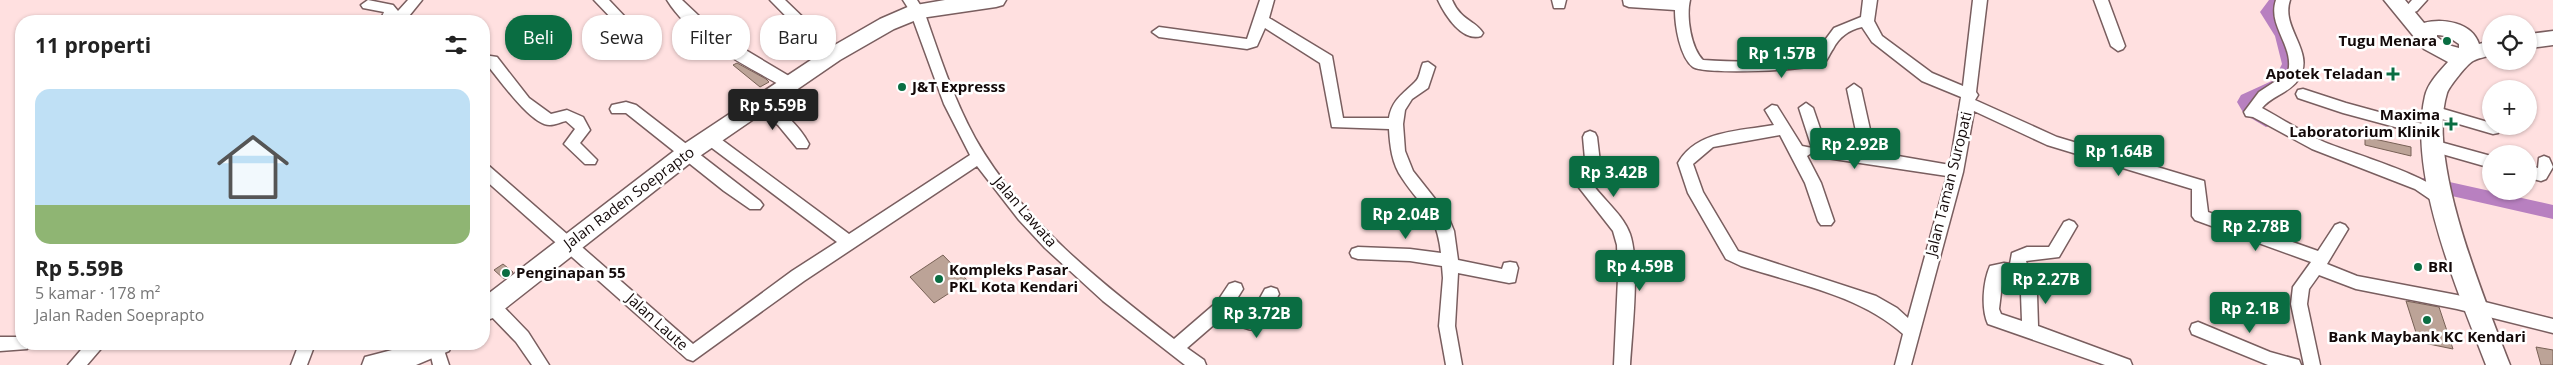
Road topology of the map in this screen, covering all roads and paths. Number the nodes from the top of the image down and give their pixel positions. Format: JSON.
{"nodes":[{"id":1,"x":415,"y":0,"type":"edge"},
{"id":2,"x":601,"y":0,"type":"edge"},
{"id":3,"x":674,"y":0,"type":"edge"},
{"id":4,"x":777,"y":0,"type":"edge"},
{"id":5,"x":996,"y":0,"type":"edge"},
{"id":6,"x":1267,"y":0,"type":"edge"},
{"id":7,"x":1445,"y":0,"type":"edge"},
{"id":8,"x":1870,"y":0,"type":"edge"},
{"id":9,"x":1980,"y":0,"type":"edge"},
{"id":10,"x":2101,"y":0,"type":"edge"},
{"id":11,"x":2283,"y":0,"type":"edge"},
{"id":12,"x":1629,"y":2,"type":"dead end"},
{"id":13,"x":2406,"y":2,"type":"edge"},
{"id":14,"x":1682,"y":3,"type":"edge"},
{"id":15,"x":368,"y":5,"type":"dead end"},
{"id":16,"x":914,"y":5,"type":"edge"},
{"id":17,"x":390,"y":15,"type":"edge"},
{"id":18,"x":403,"y":15,"type":"edge"},
{"id":19,"x":616,"y":15,"type":"edge"},
{"id":20,"x":793,"y":15,"type":"edge"},
{"id":21,"x":1262,"y":20,"type":"junction"},
{"id":22,"x":1867,"y":21,"type":"junction"},
{"id":23,"x":2453,"y":31,"type":"junction"},
{"id":24,"x":1160,"y":32,"type":"dead end"},
{"id":25,"x":1476,"y":33,"type":"dead end"},
{"id":26,"x":2482,"y":35,"type":"edge"},
{"id":27,"x":2428,"y":41,"type":"junction"},
{"id":28,"x":2118,"y":46,"type":"dead end"},
{"id":29,"x":2482,"y":50,"type":"edge"},
{"id":30,"x":836,"y":52,"type":"edge"},
{"id":31,"x":2467,"y":54,"type":"junction"},
{"id":32,"x":824,"y":60,"type":"edge"},
{"id":33,"x":490,"y":61,"type":"edge"},
{"id":34,"x":1428,"y":67,"type":"dead end"},
{"id":35,"x":2443,"y":81,"type":"junction"},
{"id":36,"x":789,"y":83,"type":"junction"},
{"id":37,"x":1854,"y":89,"type":"dead end"},
{"id":38,"x":2303,"y":94,"type":"dead end"},
{"id":39,"x":1970,"y":99,"type":"junction"},
{"id":40,"x":758,"y":105,"type":"junction"},
{"id":41,"x":1806,"y":108,"type":"dead end"},
{"id":42,"x":617,"y":109,"type":"dead end"},
{"id":43,"x":1772,"y":110,"type":"dead end"},
{"id":44,"x":1396,"y":124,"type":"junction"},
{"id":45,"x":1784,"y":129,"type":"junction"},
{"id":46,"x":2482,"y":129,"type":"edge"},
{"id":47,"x":2432,"y":130,"type":"junction"},
{"id":48,"x":1590,"y":137,"type":"dead end"},
{"id":49,"x":708,"y":138,"type":"junction"},
{"id":50,"x":802,"y":144,"type":"dead end"},
{"id":51,"x":1820,"y":151,"type":"junction"},
{"id":52,"x":1798,"y":152,"type":"junction"},
{"id":53,"x":686,"y":154,"type":"junction"},
{"id":54,"x":979,"y":156,"type":"junction"},
{"id":55,"x":1869,"y":157,"type":"junction"},
{"id":56,"x":2482,"y":157,"type":"edge"},
{"id":57,"x":590,"y":160,"type":"dead end"},
{"id":58,"x":2544,"y":162,"type":"dead end"},
{"id":59,"x":1956,"y":172,"type":"junction"},
{"id":60,"x":2537,"y":174,"type":"edge"},
{"id":61,"x":490,"y":175,"type":"edge"},
{"id":62,"x":2441,"y":192,"type":"junction"},
{"id":63,"x":755,"y":205,"type":"dead end"},
{"id":64,"x":1826,"y":222,"type":"dead end"},
{"id":65,"x":2069,"y":226,"type":"dead end"},
{"id":66,"x":2340,"y":229,"type":"dead end"},
{"id":67,"x":569,"y":242,"type":"junction"},
{"id":68,"x":849,"y":243,"type":"junction"},
{"id":69,"x":1358,"y":253,"type":"dead end"},
{"id":70,"x":1451,"y":263,"type":"junction"},
{"id":71,"x":2319,"y":263,"type":"junction"},
{"id":72,"x":1510,"y":268,"type":"dead end"},
{"id":73,"x":2020,"y":273,"type":"junction"},
{"id":74,"x":1235,"y":289,"type":"dead end"},
{"id":75,"x":1271,"y":294,"type":"dead end"},
{"id":76,"x":490,"y":306,"type":"edge"},
{"id":77,"x":1223,"y":307,"type":"junction"},
{"id":78,"x":2477,"y":307,"type":"junction"},
{"id":79,"x":490,"y":310,"type":"edge"},
{"id":80,"x":2553,"y":326,"type":"edge"},
{"id":81,"x":2198,"y":329,"type":"dead end"},
{"id":82,"x":2030,"y":330,"type":"junction"},
{"id":83,"x":1911,"y":331,"type":"junction"},
{"id":84,"x":0,"y":344,"type":"edge"},
{"id":85,"x":15,"y":344,"type":"edge"},
{"id":86,"x":1175,"y":348,"type":"junction"},
{"id":87,"x":91,"y":350,"type":"edge"},
{"id":88,"x":305,"y":350,"type":"edge"},
{"id":89,"x":439,"y":352,"type":"edge"},
{"id":90,"x":692,"y":359,"type":"edge"},
{"id":91,"x":76,"y":365,"type":"edge"},
{"id":92,"x":299,"y":365,"type":"edge"},
{"id":93,"x":374,"y":365,"type":"edge"},
{"id":94,"x":541,"y":365,"type":"edge"},
{"id":95,"x":1198,"y":365,"type":"edge"},
{"id":96,"x":1454,"y":365,"type":"edge"},
{"id":97,"x":1622,"y":365,"type":"edge"},
{"id":98,"x":1903,"y":365,"type":"edge"},
{"id":99,"x":2124,"y":365,"type":"edge"},
{"id":100,"x":2294,"y":365,"type":"edge"},
{"id":101,"x":2312,"y":365,"type":"edge"},
{"id":102,"x":2498,"y":365,"type":"edge"}],
"edges":[{"from":1,"to":18,"type":"street"},
{"from":2,"to":19,"type":"street"},
{"from":3,"to":36,"type":"street"},
{"from":4,"to":20,"type":"street"},
{"from":5,"to":16,"type":"highway","name":"Jalan Raden Soeprapto"},
{"from":6,"to":21,"type":"street"},
{"from":7,"to":25,"type":"street"},
{"from":8,"to":22,"type":"street"},
{"from":9,"to":39,"type":"street","name":"Jalan Taman Suropati"},
{"from":10,"to":28,"type":"street"},
{"from":11,"to":62,"type":"street"},
{"from":12,"to":14,"type":"street"},
{"from":13,"to":23,"type":"highway"},
{"from":13,"to":27,"type":"highway"},
{"from":14,"to":22,"type":"street"},
{"from":15,"to":17,"type":"street"},
{"from":16,"to":30,"type":"highway","name":"Jalan Raden Soeprapto"},
{"from":16,"to":54,"type":"street","name":"Jalan Lawata"},
{"from":21,"to":24,"type":"street"},
{"from":21,"to":44,"type":"street"},
{"from":22,"to":39,"type":"street"},
{"from":23,"to":26,"type":"highway"},
{"from":23,"to":27,"type":"highway"},
{"from":23,"to":31,"type":"highway"},
{"from":27,"to":31,"type":"highway"},
{"from":27,"to":35,"type":"highway"},
{"from":29,"to":31,"type":"highway"},
{"from":31,"to":35,"type":"highway"},
{"from":32,"to":36,"type":"highway","name":"Jalan Raden Soeprapto"},
{"from":33,"to":57,"type":"street"},
{"from":34,"to":44,"type":"street"},
{"from":35,"to":47,"type":"highway"},
{"from":36,"to":40,"type":"highway","name":"Jalan Raden Soeprapto"},
{"from":37,"to":55,"type":"street"},
{"from":38,"to":47,"type":"street"},
{"from":39,"to":59,"type":"street","name":"Jalan Taman Suropati"},
{"from":39,"to":71,"type":"street"},
{"from":40,"to":49,"type":"highway","name":"Jalan Raden Soeprapto"},
{"from":40,"to":50,"type":"street"},
{"from":41,"to":51,"type":"street"},
{"from":42,"to":53,"type":"street"},
{"from":43,"to":45,"type":"street"},
{"from":44,"to":70,"type":"street"},
{"from":45,"to":52,"type":"street"},
{"from":45,"to":83,"type":"street"},
{"from":46,"to":47,"type":"street"},
{"from":47,"to":56,"type":"street"},
{"from":47,"to":62,"type":"highway"},
{"from":48,"to":97,"type":"street"},
{"from":49,"to":53,"type":"highway","name":"Jalan Raden Soeprapto"},
{"from":49,"to":68,"type":"street"},
{"from":51,"to":52,"type":"street"},
{"from":51,"to":55,"type":"street"},
{"from":52,"to":64,"type":"street"},
{"from":53,"to":63,"type":"street"},
{"from":53,"to":67,"type":"highway","name":"Jalan Raden Soeprapto"},
{"from":54,"to":68,"type":"street"},
{"from":54,"to":86,"type":"street","name":"Jalan Lawata"},
{"from":55,"to":59,"type":"street"},
{"from":58,"to":60,"type":"street"},
{"from":59,"to":83,"type":"street","name":"Jalan Taman Suropati"},
{"from":61,"to":67,"type":"street","name":"Jalan Laute"},
{"from":62,"to":78,"type":"highway"},
{"from":65,"to":73,"type":"street"},
{"from":66,"to":71,"type":"street"},
{"from":67,"to":76,"type":"highway","name":"Jalan Raden Soeprapto"},
{"from":67,"to":90,"type":"street","name":"Jalan Laute"},
{"from":68,"to":90,"type":"street"},
{"from":69,"to":70,"type":"street"},
{"from":70,"to":72,"type":"street"},
{"from":70,"to":96,"type":"street"},
{"from":71,"to":78,"type":"street"},
{"from":71,"to":101,"type":"street"},
{"from":73,"to":82,"type":"street"},
{"from":73,"to":82,"type":"street"},
{"from":74,"to":77,"type":"street"},
{"from":75,"to":77,"type":"street"},
{"from":77,"to":86,"type":"street"},
{"from":78,"to":80,"type":"street"},
{"from":78,"to":102,"type":"highway"},
{"from":79,"to":94,"type":"street"},
{"from":81,"to":100,"type":"street"},
{"from":82,"to":99,"type":"street"},
{"from":83,"to":98,"type":"street","name":"Jalan Taman Suropati"},
{"from":84,"to":85,"type":"street"},
{"from":86,"to":95,"type":"street","name":"Jalan Lawata"},
{"from":87,"to":91,"type":"street"},
{"from":88,"to":92,"type":"street"},
{"from":89,"to":93,"type":"highway"}]}
